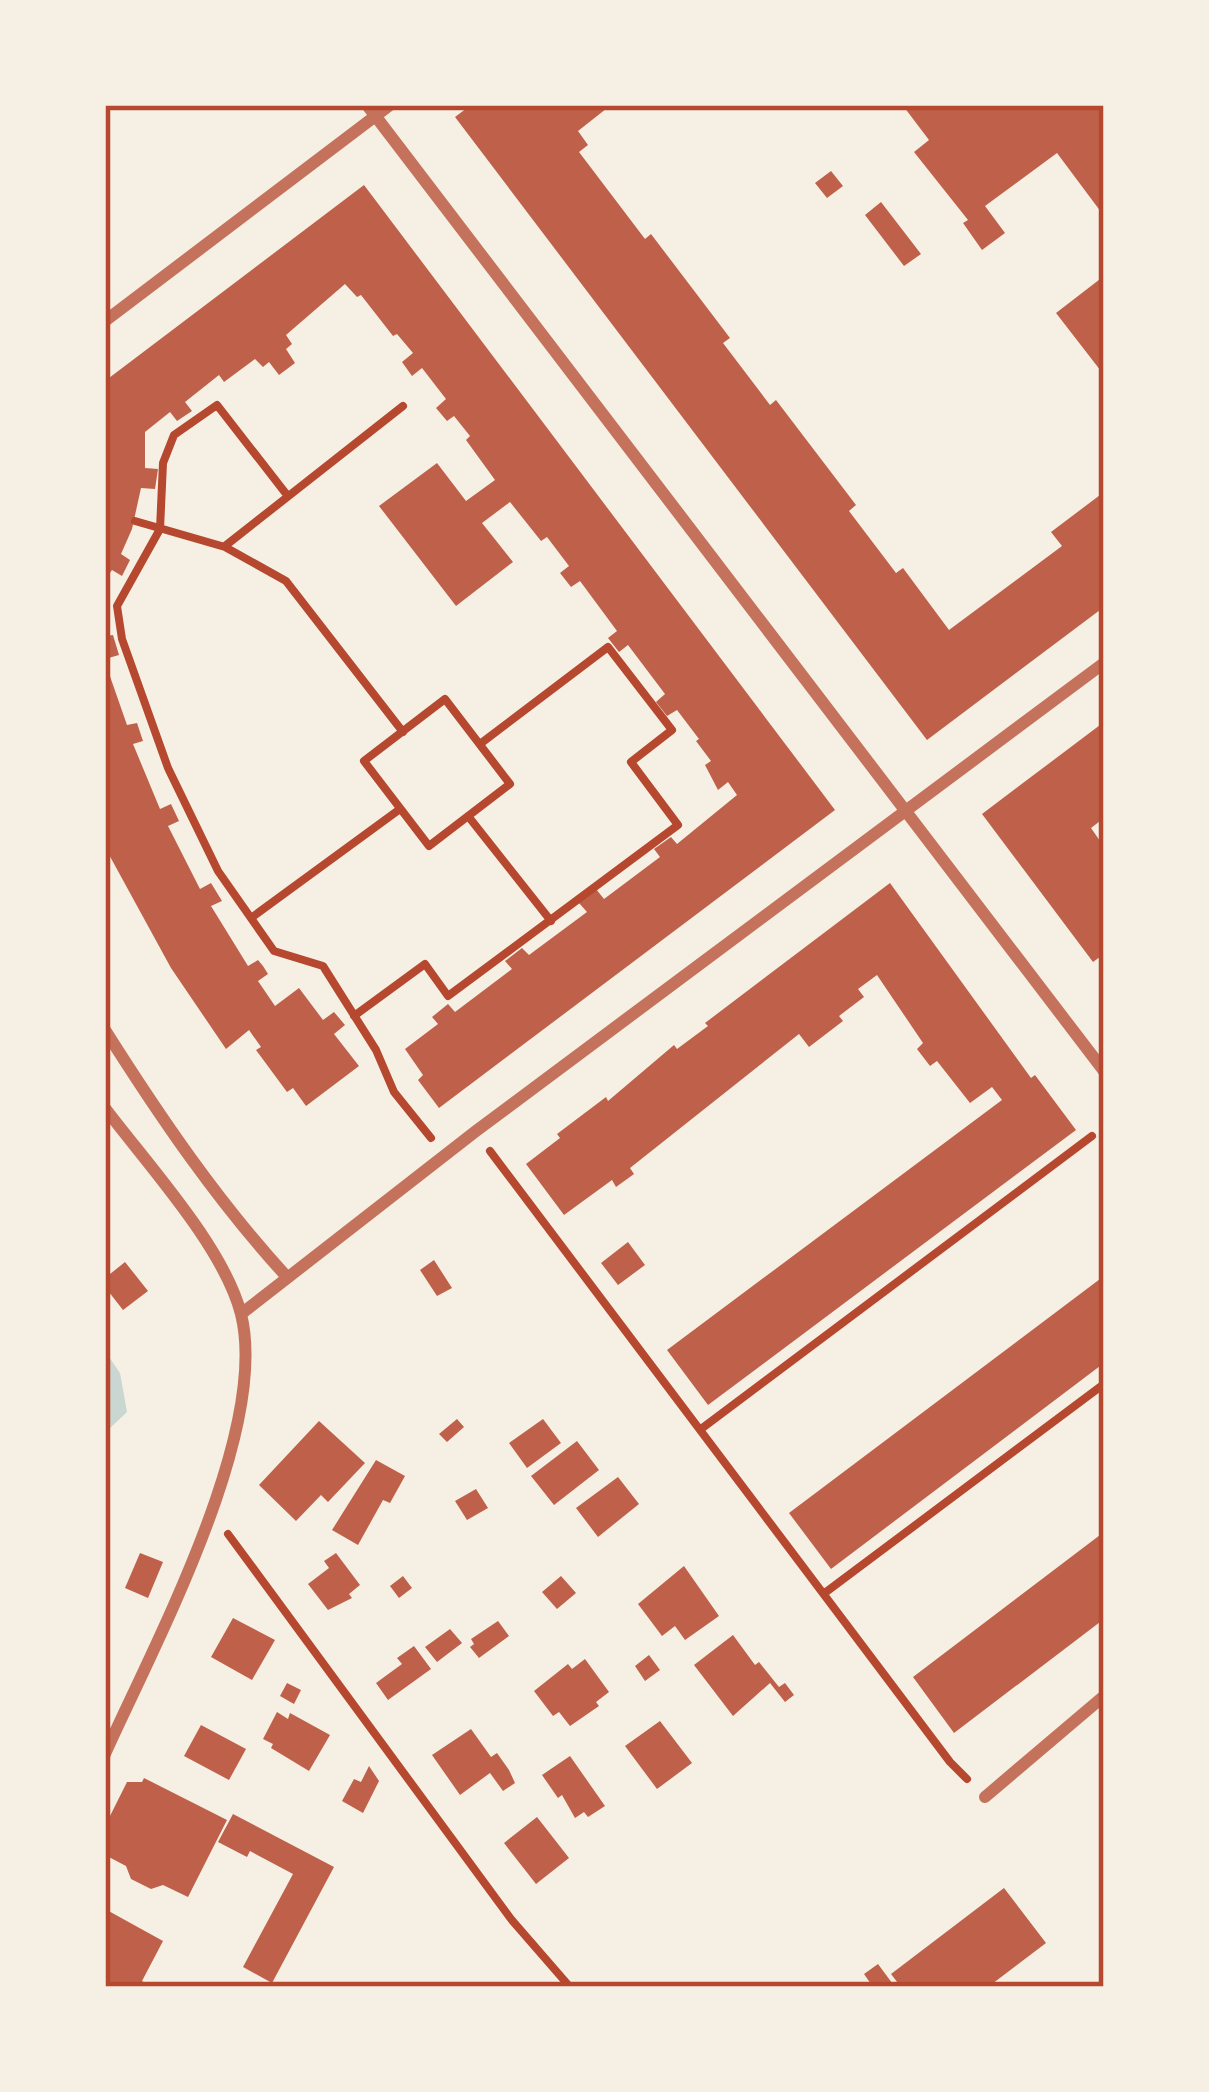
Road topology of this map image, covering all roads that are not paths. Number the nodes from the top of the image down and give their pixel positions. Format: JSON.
{"nodes":[{"id":1,"x":378,"y":108,"type":"edge"},
{"id":2,"x":105,"y":321,"type":"edge"},
{"id":3,"x":1104,"y":663,"type":"edge"},
{"id":4,"x":908,"y":810,"type":"junction"},
{"id":5,"x":105,"y":1030,"type":"edge"},
{"id":6,"x":1104,"y":1071,"type":"edge"},
{"id":7,"x":105,"y":1108,"type":"edge"},
{"id":8,"x":287,"y":1277,"type":"junction"},
{"id":9,"x":241,"y":1314,"type":"junction"},
{"id":10,"x":1104,"y":1696,"type":"edge"},
{"id":11,"x":105,"y":1754,"type":"edge"},
{"id":12,"x":986,"y":1797,"type":"road end"}],
"edges":[{"from":1,"to":2,"type":"street"},
{"from":1,"to":4,"type":"street"},
{"from":3,"to":4,"type":"street"},
{"from":4,"to":6,"type":"street"},
{"from":4,"to":8,"type":"street"},
{"from":5,"to":8,"type":"street"},
{"from":7,"to":9,"type":"street"},
{"from":8,"to":9,"type":"street"},
{"from":9,"to":11,"type":"street"},
{"from":10,"to":12,"type":"street"}]}
